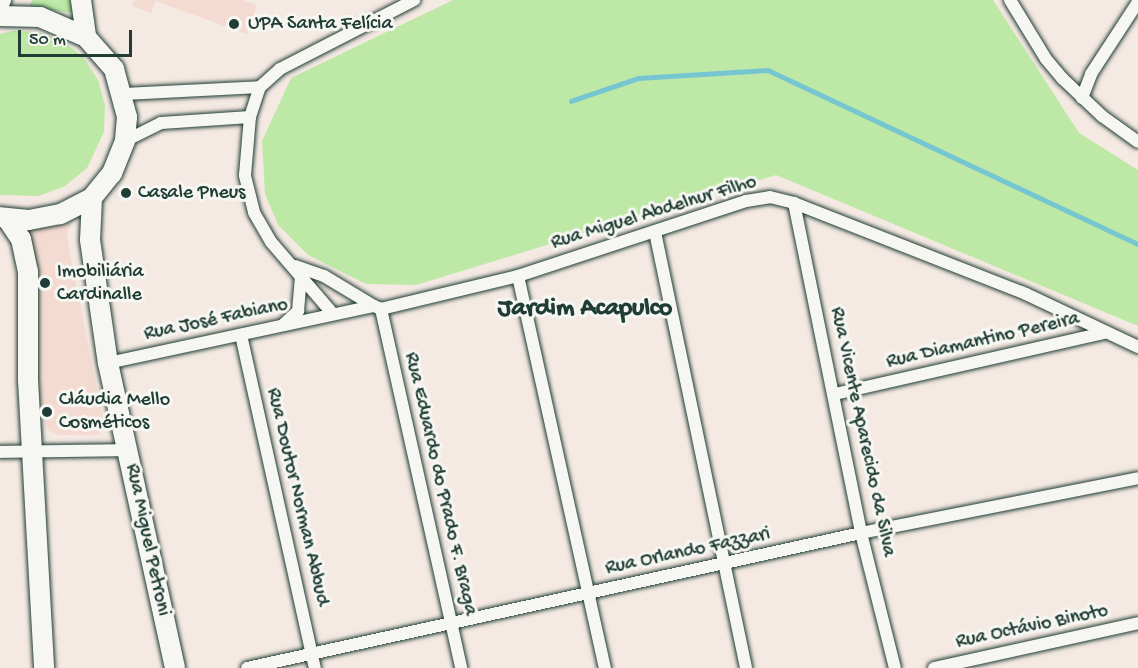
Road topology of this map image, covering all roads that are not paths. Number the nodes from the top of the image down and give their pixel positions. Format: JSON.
{"nodes":[{"id":1,"x":5,"y":0,"type":"edge"},
{"id":2,"x":26,"y":0,"type":"edge"},
{"id":3,"x":81,"y":0,"type":"edge"},
{"id":4,"x":414,"y":0,"type":"edge"},
{"id":5,"x":1010,"y":0,"type":"edge"},
{"id":6,"x":1138,"y":2,"type":"edge"},
{"id":7,"x":0,"y":14,"type":"edge"},
{"id":8,"x":86,"y":37,"type":"junction"},
{"id":9,"x":260,"y":87,"type":"junction"},
{"id":10,"x":124,"y":93,"type":"junction"},
{"id":11,"x":1082,"y":98,"type":"junction"},
{"id":12,"x":250,"y":117,"type":"junction"},
{"id":13,"x":125,"y":141,"type":"junction"},
{"id":14,"x":1138,"y":142,"type":"edge"},
{"id":15,"x":92,"y":198,"type":"junction"},
{"id":16,"x":794,"y":202,"type":"junction"},
{"id":17,"x":4,"y":219,"type":"edge"},
{"id":18,"x":655,"y":231,"type":"junction"},
{"id":19,"x":290,"y":264,"type":"junction"},
{"id":20,"x":301,"y":273,"type":"junction"},
{"id":21,"x":518,"y":276,"type":"junction"},
{"id":22,"x":378,"y":307,"type":"junction"},
{"id":23,"x":333,"y":314,"type":"junction"},
{"id":24,"x":283,"y":326,"type":"junction"},
{"id":25,"x":1104,"y":333,"type":"junction"},
{"id":26,"x":241,"y":335,"type":"junction"},
{"id":27,"x":1138,"y":348,"type":"edge"},
{"id":28,"x":108,"y":363,"type":"junction"},
{"id":29,"x":835,"y":394,"type":"junction"},
{"id":30,"x":128,"y":450,"type":"junction"},
{"id":31,"x":0,"y":452,"type":"edge"},
{"id":32,"x":33,"y":452,"type":"junction"},
{"id":33,"x":1138,"y":478,"type":"edge"},
{"id":34,"x":861,"y":533,"type":"junction"},
{"id":35,"x":724,"y":564,"type":"junction"},
{"id":36,"x":590,"y":593,"type":"junction"},
{"id":37,"x":452,"y":623,"type":"junction"},
{"id":38,"x":1138,"y":623,"type":"edge"},
{"id":39,"x":312,"y":654,"type":"junction"},
{"id":40,"x":44,"y":668,"type":"edge"},
{"id":41,"x":175,"y":668,"type":"edge"},
{"id":42,"x":247,"y":668,"type":"edge"},
{"id":43,"x":315,"y":668,"type":"edge"},
{"id":44,"x":461,"y":668,"type":"edge"},
{"id":45,"x":605,"y":668,"type":"edge"},
{"id":46,"x":746,"y":668,"type":"edge"},
{"id":47,"x":895,"y":668,"type":"edge"},
{"id":48,"x":933,"y":668,"type":"edge"}],
"edges":[{"from":1,"to":7,"type":"street"},
{"from":2,"to":7,"type":"main road"},
{"from":3,"to":8,"type":"main road"},
{"from":4,"to":9,"type":"street"},
{"from":5,"to":11,"type":"street"},
{"from":6,"to":11,"type":"street"},
{"from":7,"to":8,"type":"main road"},
{"from":8,"to":10,"type":"main road"},
{"from":9,"to":10,"type":"street"},
{"from":9,"to":12,"type":"street"},
{"from":10,"to":13,"type":"main road"},
{"from":11,"to":14,"type":"street"},
{"from":12,"to":13,"type":"street"},
{"from":12,"to":19,"type":"street"},
{"from":13,"to":15,"type":"main road"},
{"from":15,"to":17,"type":"main road"},
{"from":15,"to":28,"type":"main road","name":"Rua Miguel Petroni"},
{"from":16,"to":18,"type":"street","name":"Rua Miguel Abdelnur Filho"},
{"from":16,"to":25,"type":"street","name":"Rua Miguel Abdelnur Filho"},
{"from":16,"to":29,"type":"street","name":"Rua Vicente Aparecido da Silva"},
{"from":17,"to":32,"type":"main road"},
{"from":18,"to":21,"type":"street","name":"Rua Miguel Abdelnur Filho"},
{"from":18,"to":35,"type":"street"},
{"from":19,"to":20,"type":"street"},
{"from":19,"to":22,"type":"street"},
{"from":20,"to":23,"type":"street"},
{"from":20,"to":24,"type":"street"},
{"from":21,"to":22,"type":"street","name":"Rua Miguel Abdelnur Filho"},
{"from":21,"to":36,"type":"street"},
{"from":22,"to":23,"type":"street","name":"Rua Miguel Abdelnur Filho"},
{"from":22,"to":37,"type":"street","name":"Rua Eduardo do Prado F. Braga"},
{"from":23,"to":24,"type":"street","name":"Rua José Fabiano"},
{"from":24,"to":26,"type":"street","name":"Rua José Fabiano"},
{"from":25,"to":27,"type":"street","name":"Rua Miguel Abdelnur Filho"},
{"from":25,"to":29,"type":"street","name":"Rua Diamantino Pereira"},
{"from":26,"to":28,"type":"street","name":"Rua José Fabiano"},
{"from":26,"to":39,"type":"street","name":"Rua Doutor Norman Abbud"},
{"from":28,"to":30,"type":"main road","name":"Rua Miguel Petroni"},
{"from":29,"to":34,"type":"street","name":"Rua Vicente Aparecido da Silva"},
{"from":30,"to":32,"type":"street"},
{"from":30,"to":41,"type":"main road","name":"Rua Miguel Petroni"},
{"from":31,"to":32,"type":"street"},
{"from":32,"to":40,"type":"main road"},
{"from":33,"to":34,"type":"street","name":"Rua Orlando Fazzari"},
{"from":34,"to":35,"type":"street","name":"Rua Orlando Fazzari"},
{"from":34,"to":47,"type":"street","name":"Rua Vicente Aparecido da Silva"},
{"from":35,"to":36,"type":"street","name":"Rua Orlando Fazzari"},
{"from":35,"to":46,"type":"street"},
{"from":36,"to":37,"type":"street","name":"Rua Orlando Fazzari"},
{"from":36,"to":45,"type":"street"},
{"from":37,"to":39,"type":"street","name":"Rua Orlando Fazzari"},
{"from":37,"to":44,"type":"street","name":"Rua Eduardo do Prado F. Braga"},
{"from":38,"to":48,"type":"street","name":"Rua Octávio Binoto"},
{"from":39,"to":42,"type":"street","name":"Rua Orlando Fazzari"},
{"from":39,"to":43,"type":"street","name":"Rua Doutor Norman Abbud"}]}
